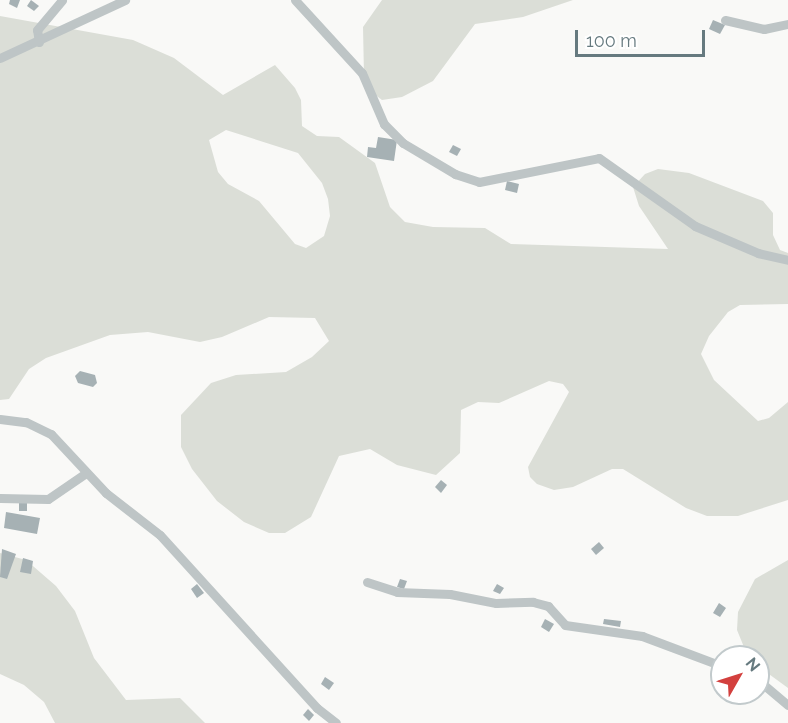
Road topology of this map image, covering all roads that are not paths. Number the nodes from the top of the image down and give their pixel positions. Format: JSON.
{"nodes":[{"id":1,"x":62,"y":0,"type":"edge"},
{"id":2,"x":125,"y":0,"type":"edge"},
{"id":3,"x":295,"y":0,"type":"edge"},
{"id":4,"x":725,"y":20,"type":"dead end"},
{"id":5,"x":788,"y":24,"type":"edge"},
{"id":6,"x":39,"y":42,"type":"junction"},
{"id":7,"x":0,"y":58,"type":"edge"},
{"id":8,"x":788,"y":260,"type":"edge"},
{"id":9,"x":0,"y":419,"type":"edge"},
{"id":10,"x":86,"y":473,"type":"junction"},
{"id":11,"x":0,"y":498,"type":"edge"},
{"id":12,"x":367,"y":582,"type":"dead end"},
{"id":13,"x":710,"y":662,"type":"edge"},
{"id":14,"x":770,"y":690,"type":"edge"},
{"id":15,"x":788,"y":705,"type":"edge"},
{"id":16,"x":336,"y":723,"type":"edge"}],
"edges":[{"from":1,"to":6,"type":"street"},
{"from":2,"to":6,"type":"street"},
{"from":3,"to":8,"type":"street"},
{"from":4,"to":5,"type":"street"},
{"from":6,"to":7,"type":"street"},
{"from":9,"to":10,"type":"street"},
{"from":10,"to":11,"type":"street"},
{"from":10,"to":16,"type":"street"},
{"from":12,"to":13,"type":"street"},
{"from":14,"to":15,"type":"street"}]}
